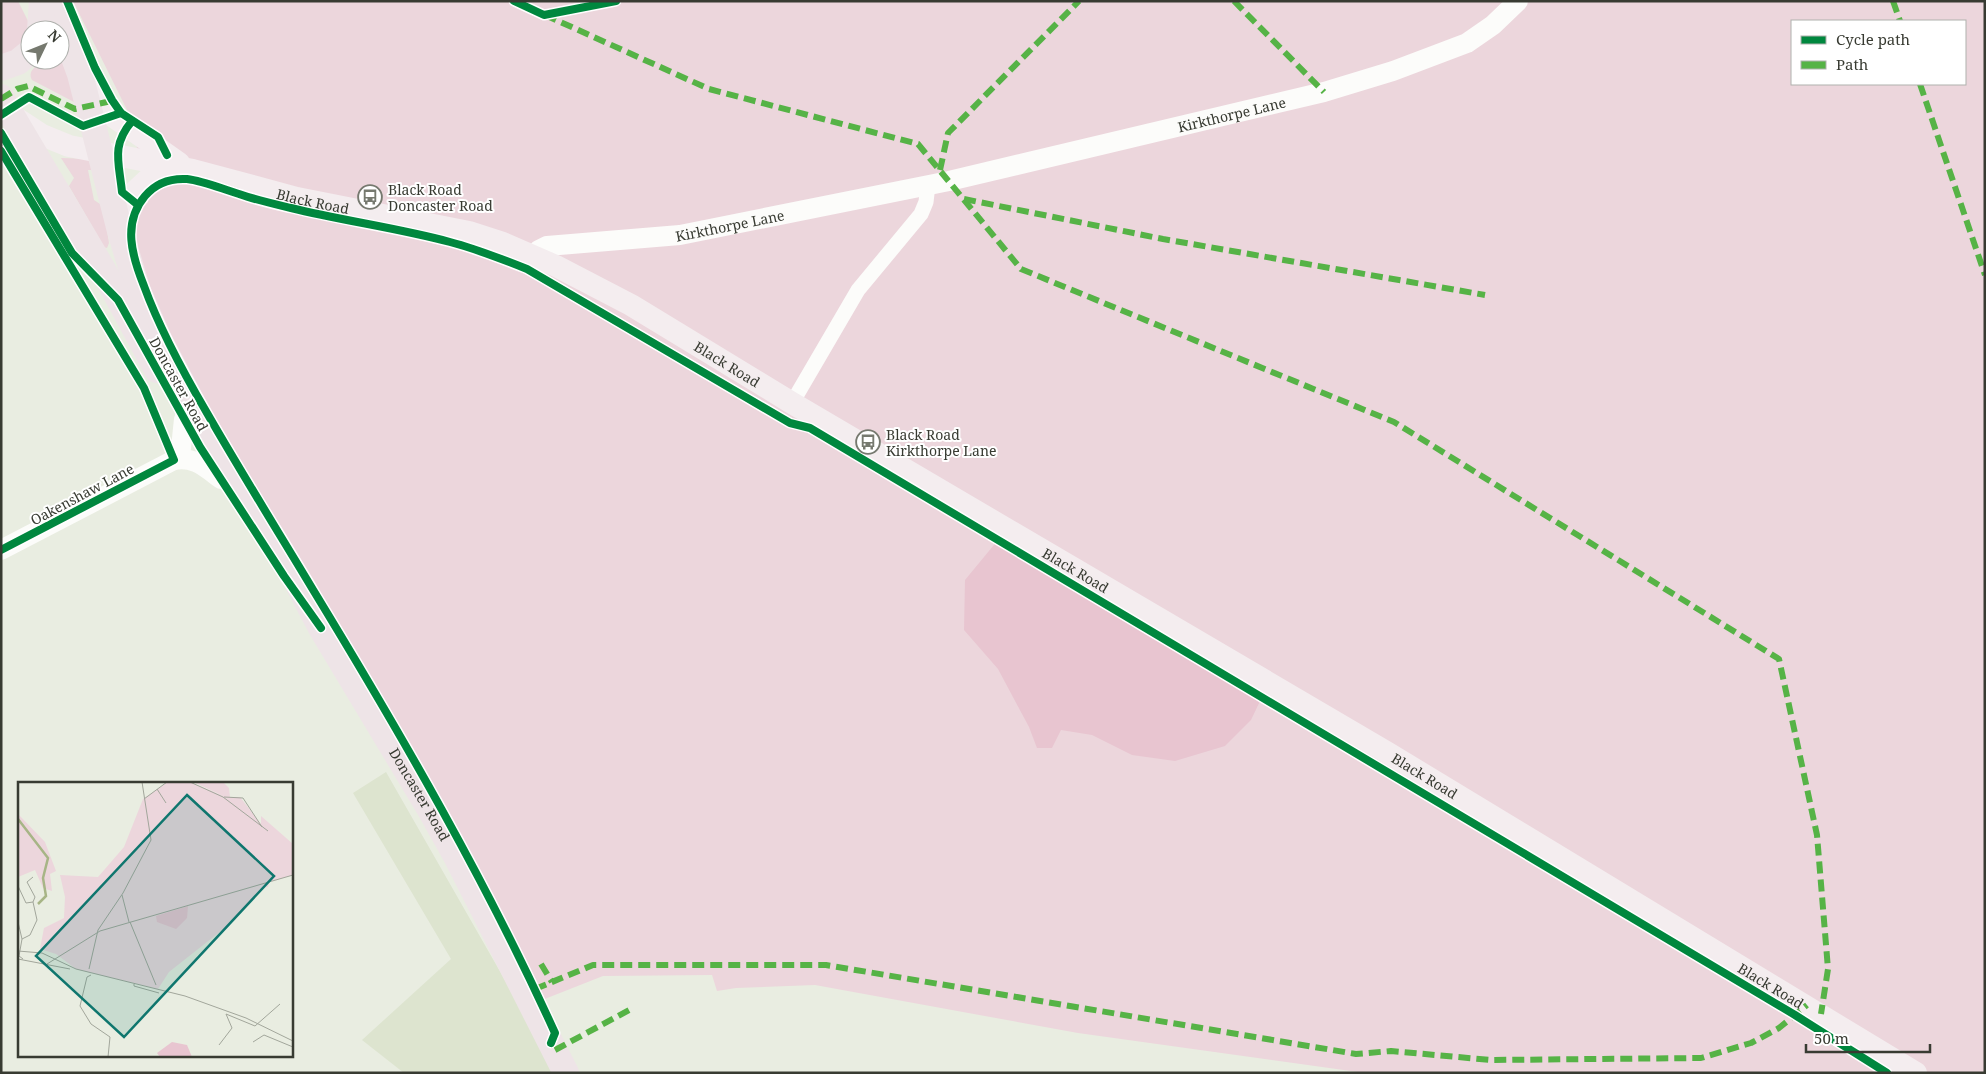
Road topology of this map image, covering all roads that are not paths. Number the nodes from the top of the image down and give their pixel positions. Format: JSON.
{"nodes":[{"id":1,"x":42,"y":1,"type":"edge"},
{"id":2,"x":50,"y":1,"type":"edge"},
{"id":3,"x":1518,"y":1,"type":"edge"},
{"id":4,"x":41,"y":20,"type":"edge"},
{"id":5,"x":20,"y":60,"type":"edge"},
{"id":6,"x":1,"y":68,"type":"edge"},
{"id":7,"x":80,"y":74,"type":"junction"},
{"id":8,"x":7,"y":106,"type":"edge"},
{"id":9,"x":101,"y":153,"type":"junction"},
{"id":10,"x":193,"y":170,"type":"junction"},
{"id":11,"x":928,"y":185,"type":"junction"},
{"id":12,"x":120,"y":231,"type":"junction"},
{"id":13,"x":534,"y":256,"type":"junction"},
{"id":14,"x":792,"y":403,"type":"junction"},
{"id":15,"x":193,"y":419,"type":"junction"},
{"id":16,"x":188,"y":456,"type":"junction"},
{"id":17,"x":1,"y":550,"type":"edge"},
{"id":18,"x":321,"y":628,"type":"junction"},
{"id":19,"x":566,"y":1073,"type":"edge"},
{"id":20,"x":1916,"y":1073,"type":"edge"}],
"edges":[{"from":1,"to":4,"type":"highway"},
{"from":2,"to":7,"type":"highway","name":"Doncaster Road"},
{"from":3,"to":11,"type":"street","name":"Kirkthorpe Lane"},
{"from":5,"to":6,"type":"highway"},
{"from":7,"to":9,"type":"highway","name":"Doncaster Road"},
{"from":7,"to":10,"type":"main road","name":"Black Road"},
{"from":8,"to":9,"type":"main road","name":"Black Road"},
{"from":8,"to":15,"type":"highway","name":"Doncaster Road"},
{"from":9,"to":10,"type":"main road","name":"Black Road"},
{"from":9,"to":12,"type":"highway","name":"Doncaster Road"},
{"from":10,"to":12,"type":"main road","name":"Black Road"},
{"from":10,"to":13,"type":"main road","name":"Black Road"},
{"from":11,"to":13,"type":"street","name":"Kirkthorpe Lane"},
{"from":11,"to":14,"type":"street"},
{"from":12,"to":15,"type":"highway","name":"Doncaster Road"},
{"from":13,"to":14,"type":"main road","name":"Black Road"},
{"from":14,"to":20,"type":"main road","name":"Black Road"},
{"from":15,"to":16,"type":"highway","name":"Doncaster Road"},
{"from":15,"to":18,"type":"highway","name":"Doncaster Road"},
{"from":16,"to":17,"type":"street","name":"Oakenshaw Lane"},
{"from":16,"to":18,"type":"highway","name":"Doncaster Road"},
{"from":18,"to":19,"type":"highway","name":"Doncaster Road"}]}
